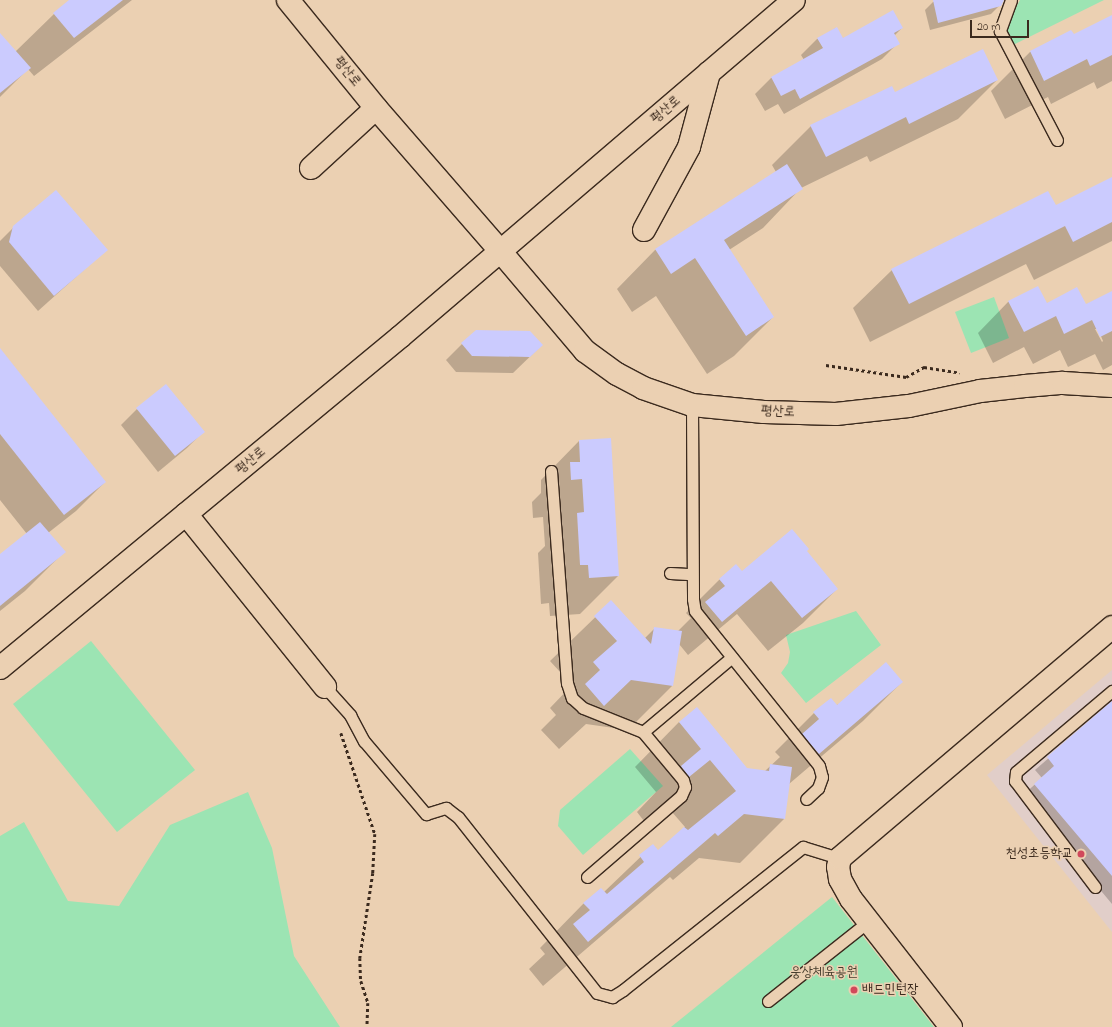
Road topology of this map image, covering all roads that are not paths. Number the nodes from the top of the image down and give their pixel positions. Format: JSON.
{"nodes":[{"id":1,"x":288,"y":0,"type":"edge"},
{"id":2,"x":794,"y":0,"type":"edge"},
{"id":3,"x":1011,"y":0,"type":"edge"},
{"id":4,"x":709,"y":73,"type":"junction"},
{"id":5,"x":376,"y":108,"type":"junction"},
{"id":6,"x":1057,"y":140,"type":"dead end"},
{"id":7,"x":311,"y":168,"type":"dead end"},
{"id":8,"x":644,"y":230,"type":"dead end"},
{"id":9,"x":501,"y":252,"type":"junction"},
{"id":10,"x":1112,"y":386,"type":"edge"},
{"id":11,"x":692,"y":405,"type":"junction"},
{"id":12,"x":551,"y":471,"type":"dead end"},
{"id":13,"x":186,"y":514,"type":"junction"},
{"id":14,"x":670,"y":573,"type":"dead end"},
{"id":15,"x":692,"y":574,"type":"junction"},
{"id":16,"x":1112,"y":628,"type":"edge"},
{"id":17,"x":732,"y":657,"type":"junction"},
{"id":18,"x":0,"y":668,"type":"edge"},
{"id":19,"x":325,"y":687,"type":"joint"},
{"id":20,"x":1112,"y":691,"type":"edge"},
{"id":21,"x":643,"y":732,"type":"junction"},
{"id":22,"x":806,"y":799,"type":"dead end"},
{"id":23,"x":840,"y":858,"type":"junction"},
{"id":24,"x":587,"y":877,"type":"dead end"},
{"id":25,"x":1095,"y":887,"type":"dead end"},
{"id":26,"x":869,"y":921,"type":"junction"},
{"id":27,"x":768,"y":1001,"type":"dead end"},
{"id":28,"x":951,"y":1027,"type":"edge"}],
"edges":[{"from":1,"to":5,"type":"street","name":"평산로"},
{"from":2,"to":4,"type":"street","name":"평산로"},
{"from":3,"to":6,"type":"lane"},
{"from":4,"to":8,"type":"street"},
{"from":4,"to":9,"type":"street","name":"평산로"},
{"from":5,"to":7,"type":"street"},
{"from":5,"to":9,"type":"street","name":"평산로"},
{"from":9,"to":11,"type":"street","name":"평산로"},
{"from":9,"to":13,"type":"street","name":"평산로"},
{"from":10,"to":11,"type":"street","name":"평산로"},
{"from":11,"to":15,"type":"lane"},
{"from":12,"to":21,"type":"lane"},
{"from":13,"to":18,"type":"street","name":"평산로"},
{"from":13,"to":19,"type":"street"},
{"from":14,"to":15,"type":"lane"},
{"from":15,"to":17,"type":"lane"},
{"from":16,"to":23,"type":"street"},
{"from":17,"to":21,"type":"lane"},
{"from":17,"to":22,"type":"lane"},
{"from":19,"to":23,"type":"lane"},
{"from":20,"to":25,"type":"lane"},
{"from":21,"to":24,"type":"lane"},
{"from":23,"to":26,"type":"street"},
{"from":26,"to":27,"type":"lane"},
{"from":26,"to":28,"type":"street"}]}
